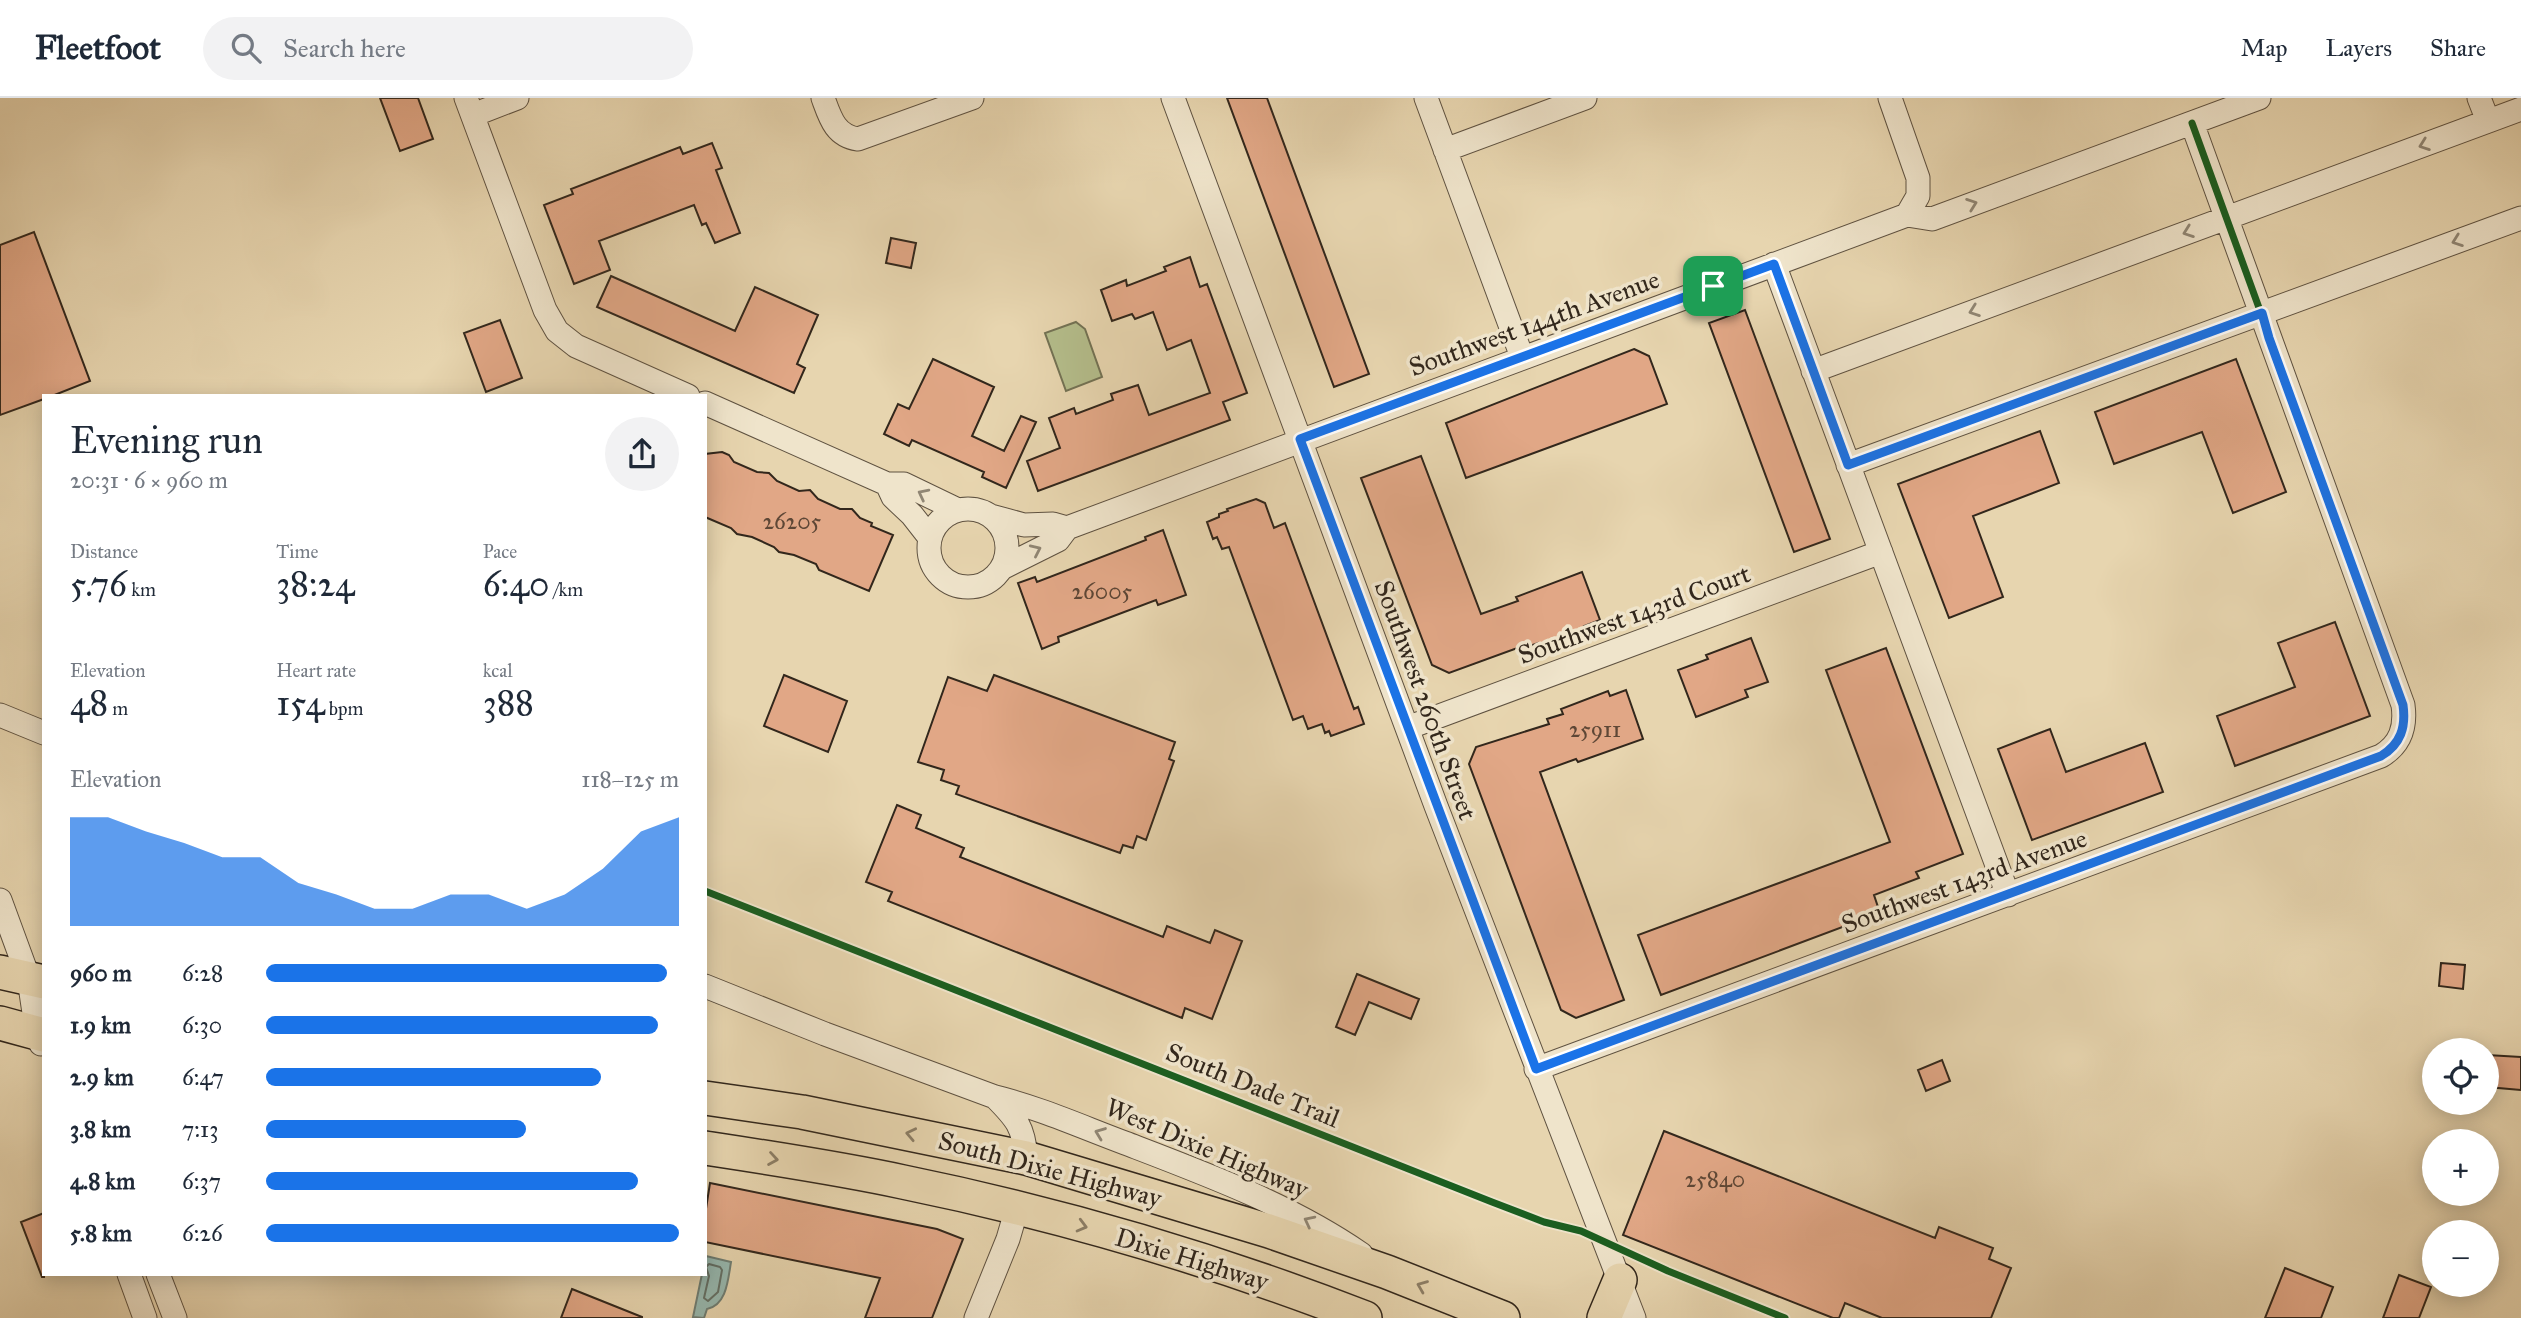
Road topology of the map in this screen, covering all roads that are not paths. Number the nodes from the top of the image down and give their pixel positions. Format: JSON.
{"nodes":[{"id":1,"x":517,"y":98,"type":"edge"},
{"id":2,"x":823,"y":98,"type":"edge"},
{"id":3,"x":972,"y":98,"type":"edge"},
{"id":4,"x":1173,"y":98,"type":"edge"},
{"id":5,"x":1426,"y":98,"type":"edge"},
{"id":6,"x":1585,"y":98,"type":"edge"},
{"id":7,"x":1890,"y":98,"type":"edge"},
{"id":8,"x":2259,"y":98,"type":"edge"},
{"id":9,"x":2479,"y":98,"type":"edge"},
{"id":10,"x":943,"y":103,"type":"edge"},
{"id":11,"x":469,"y":106,"type":"edge"},
{"id":12,"x":2521,"y":108,"type":"edge"},
{"id":13,"x":2488,"y":121,"type":"junction"},
{"id":14,"x":2192,"y":123,"type":"junction"},
{"id":15,"x":1445,"y":150,"type":"junction"},
{"id":16,"x":1907,"y":215,"type":"junction"},
{"id":17,"x":2227,"y":218,"type":"junction"},
{"id":18,"x":2521,"y":218,"type":"edge"},
{"id":19,"x":1774,"y":264,"type":"junction"},
{"id":20,"x":2262,"y":313,"type":"junction"},
{"id":21,"x":1522,"y":357,"type":"junction"},
{"id":22,"x":1814,"y":371,"type":"junction"},
{"id":23,"x":684,"y":394,"type":"edge"},
{"id":24,"x":707,"y":404,"type":"edge"},
{"id":25,"x":1300,"y":439,"type":"junction"},
{"id":26,"x":1848,"y":465,"type":"junction"},
{"id":27,"x":887,"y":484,"type":"junction"},
{"id":28,"x":958,"y":510,"type":"junction"},
{"id":29,"x":991,"y":516,"type":"junction"},
{"id":30,"x":1067,"y":528,"type":"junction"},
{"id":31,"x":930,"y":538,"type":"junction"},
{"id":32,"x":1881,"y":552,"type":"junction"},
{"id":33,"x":1002,"y":568,"type":"junction"},
{"id":34,"x":0,"y":715,"type":"edge"},
{"id":35,"x":1407,"y":728,"type":"junction"},
{"id":36,"x":42,"y":732,"type":"edge"},
{"id":37,"x":2008,"y":895,"type":"junction"},
{"id":38,"x":0,"y":900,"type":"edge"},
{"id":39,"x":29,"y":983,"type":"edge"},
{"id":40,"x":707,"y":987,"type":"edge"},
{"id":41,"x":0,"y":1023,"type":"edge"},
{"id":42,"x":42,"y":1039,"type":"edge"},
{"id":43,"x":1536,"y":1069,"type":"junction"},
{"id":44,"x":995,"y":1097,"type":"junction"},
{"id":45,"x":707,"y":1098,"type":"edge"},
{"id":46,"x":707,"y":1148,"type":"edge"},
{"id":47,"x":1026,"y":1158,"type":"junction"},
{"id":48,"x":1017,"y":1208,"type":"junction"},
{"id":49,"x":1387,"y":1272,"type":"junction"},
{"id":50,"x":130,"y":1276,"type":"edge"},
{"id":51,"x":159,"y":1276,"type":"edge"},
{"id":52,"x":1620,"y":1280,"type":"junction"},
{"id":53,"x":145,"y":1318,"type":"edge"},
{"id":54,"x":174,"y":1318,"type":"edge"},
{"id":55,"x":976,"y":1318,"type":"edge"},
{"id":56,"x":1365,"y":1318,"type":"edge"},
{"id":57,"x":1503,"y":1318,"type":"edge"},
{"id":58,"x":1604,"y":1318,"type":"edge"},
{"id":59,"x":1634,"y":1318,"type":"edge"}],
"edges":[{"from":1,"to":11,"type":"street"},
{"from":2,"to":10,"type":"street"},
{"from":3,"to":10,"type":"street"},
{"from":4,"to":25,"type":"street","name":"Southwest 260th Street"},
{"from":5,"to":15,"type":"street"},
{"from":6,"to":15,"type":"street"},
{"from":7,"to":16,"type":"street"},
{"from":8,"to":14,"type":"street","name":"Southwest 144th Avenue"},
{"from":9,"to":13,"type":"street"},
{"from":11,"to":23,"type":"street"},
{"from":12,"to":13,"type":"street"},
{"from":13,"to":17,"type":"street","one_way":true},
{"from":16,"to":14,"type":"street","name":"Southwest 144th Avenue","one_way":true},
{"from":14,"to":17,"type":"street"},
{"from":15,"to":21,"type":"street"},
{"from":16,"to":19,"type":"street","name":"Southwest 144th Avenue"},
{"from":17,"to":20,"type":"street"},
{"from":17,"to":22,"type":"street","one_way":true},
{"from":18,"to":20,"type":"street","one_way":true},
{"from":19,"to":21,"type":"street","name":"Southwest 144th Avenue"},
{"from":19,"to":22,"type":"street"},
{"from":20,"to":26,"type":"street"},
{"from":20,"to":37,"type":"street","name":"Southwest 143rd Avenue"},
{"from":21,"to":25,"type":"street","name":"Southwest 144th Avenue"},
{"from":22,"to":26,"type":"street"},
{"from":24,"to":27,"type":"street"},
{"from":25,"to":30,"type":"street","name":"Southwest 144th Avenue"},
{"from":25,"to":35,"type":"street","name":"Southwest 260th Street"},
{"from":26,"to":32,"type":"street"},
{"from":28,"to":27,"type":"street","one_way":true},
{"from":27,"to":31,"type":"street"},
{"from":28,"to":29,"type":"street"},
{"from":28,"to":31,"type":"street"},
{"from":29,"to":30,"type":"street","name":"Southwest 144th Avenue"},
{"from":29,"to":33,"type":"street"},
{"from":33,"to":30,"type":"street","name":"Southwest 144th Avenue","one_way":true},
{"from":31,"to":33,"type":"street"},
{"from":32,"to":35,"type":"street","name":"Southwest 143rd Court"},
{"from":32,"to":37,"type":"street"},
{"from":34,"to":36,"type":"street"},
{"from":35,"to":43,"type":"street","name":"Southwest 260th Street"},
{"from":37,"to":43,"type":"street","name":"Southwest 143rd Avenue"},
{"from":38,"to":39,"type":"street"},
{"from":39,"to":42,"type":"street"},
{"from":40,"to":44,"type":"street","name":"West Dixie Highway"},
{"from":41,"to":42,"type":"highway"},
{"from":43,"to":52,"type":"street","name":"Southwest 260th Street"},
{"from":44,"to":47,"type":"street","name":"West Dixie Highway"},
{"from":49,"to":44,"type":"street","name":"West Dixie Highway","one_way":true},
{"from":47,"to":45,"type":"highway","name":"South Dixie Highway","one_way":true},
{"from":46,"to":48,"type":"highway","name":"South Dixie Highway","one_way":true},
{"from":47,"to":48,"type":"highway"},
{"from":47,"to":49,"type":"highway","name":"South Dixie Highway"},
{"from":48,"to":55,"type":"street"},
{"from":48,"to":56,"type":"highway","name":"Dixie Highway","one_way":true},
{"from":57,"to":49,"type":"highway","one_way":true},
{"from":50,"to":53,"type":"street"},
{"from":51,"to":54,"type":"street"},
{"from":52,"to":58,"type":"highway"},
{"from":52,"to":59,"type":"street","name":"Southwest 260th Street"}]}
